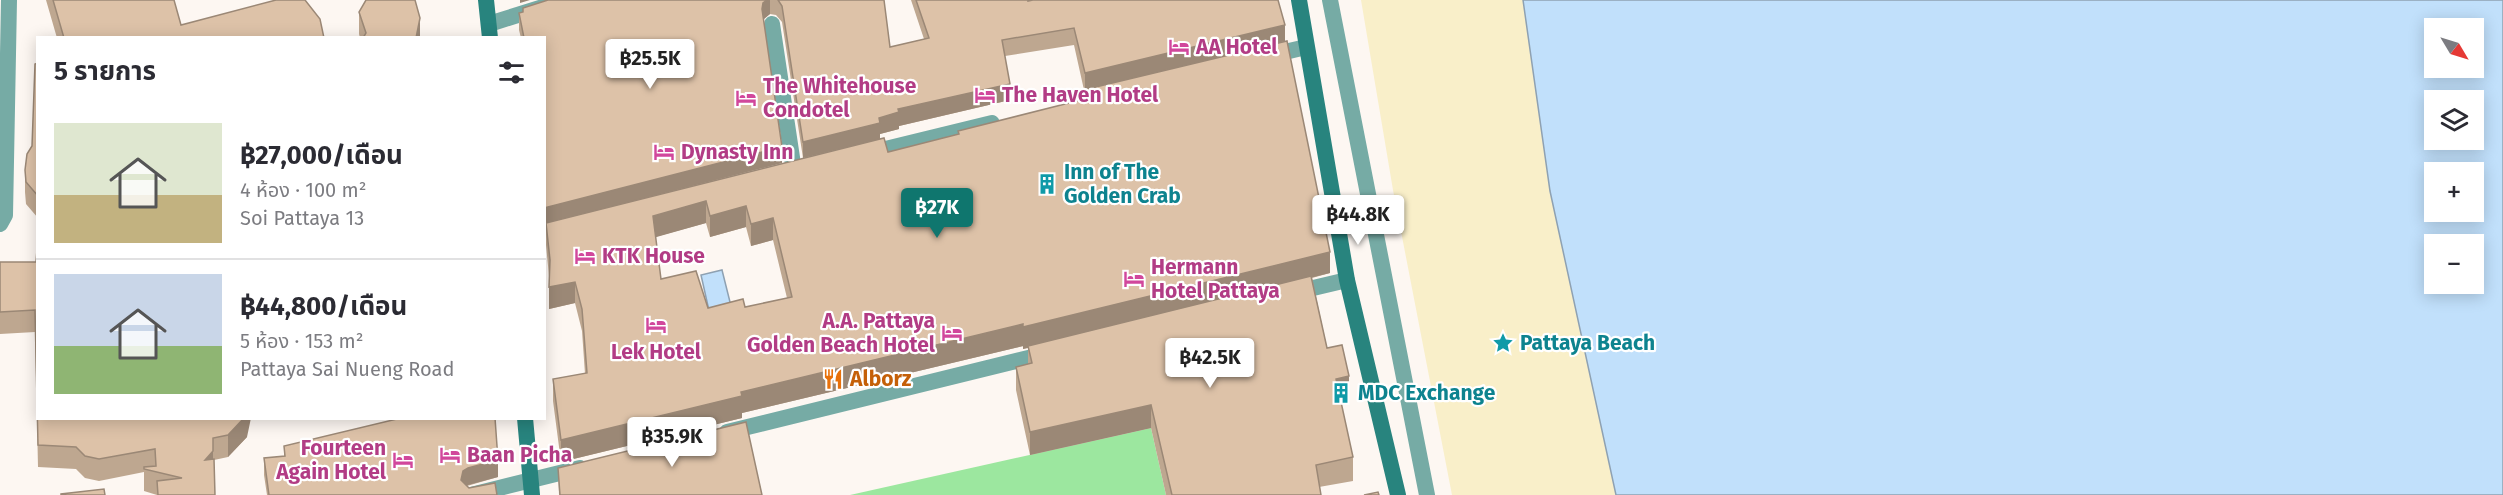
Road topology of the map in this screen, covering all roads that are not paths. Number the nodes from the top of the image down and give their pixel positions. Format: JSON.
{"nodes":[{"id":1,"x":9,"y":0,"type":"edge"},
{"id":2,"x":486,"y":0,"type":"edge"},
{"id":3,"x":566,"y":0,"type":"edge"},
{"id":4,"x":1299,"y":0,"type":"edge"},
{"id":5,"x":1330,"y":0,"type":"edge"},
{"id":6,"x":772,"y":24,"type":"dead end"},
{"id":7,"x":490,"y":31,"type":"edge"},
{"id":8,"x":1306,"y":47,"type":"junction"},
{"id":9,"x":1248,"y":61,"type":"edge"},
{"id":10,"x":1004,"y":120,"type":"edge"},
{"id":11,"x":853,"y":156,"type":"edge"},
{"id":12,"x":814,"y":166,"type":"edge"},
{"id":13,"x":2,"y":220,"type":"edge"},
{"id":14,"x":1347,"y":280,"type":"junction"},
{"id":15,"x":1278,"y":297,"type":"edge"},
{"id":16,"x":1060,"y":350,"type":"edge"},
{"id":17,"x":525,"y":420,"type":"edge"},
{"id":18,"x":716,"y":434,"type":"edge"},
{"id":19,"x":600,"y":463,"type":"edge"},
{"id":20,"x":531,"y":487,"type":"edge"},
{"id":21,"x":471,"y":495,"type":"edge"},
{"id":22,"x":1398,"y":495,"type":"edge"},
{"id":23,"x":1428,"y":495,"type":"edge"}],
"edges":[{"from":1,"to":13,"type":"street"},
{"from":2,"to":7,"type":"main road"},
{"from":3,"to":7,"type":"street"},
{"from":4,"to":8,"type":"main road"},
{"from":5,"to":23,"type":"street"},
{"from":6,"to":12,"type":"street"},
{"from":8,"to":9,"type":"street"},
{"from":8,"to":14,"type":"main road"},
{"from":10,"to":11,"type":"street"},
{"from":14,"to":15,"type":"street"},
{"from":14,"to":22,"type":"main road"},
{"from":16,"to":18,"type":"street"},
{"from":17,"to":20,"type":"main road"},
{"from":19,"to":20,"type":"street"},
{"from":20,"to":21,"type":"street"}]}
